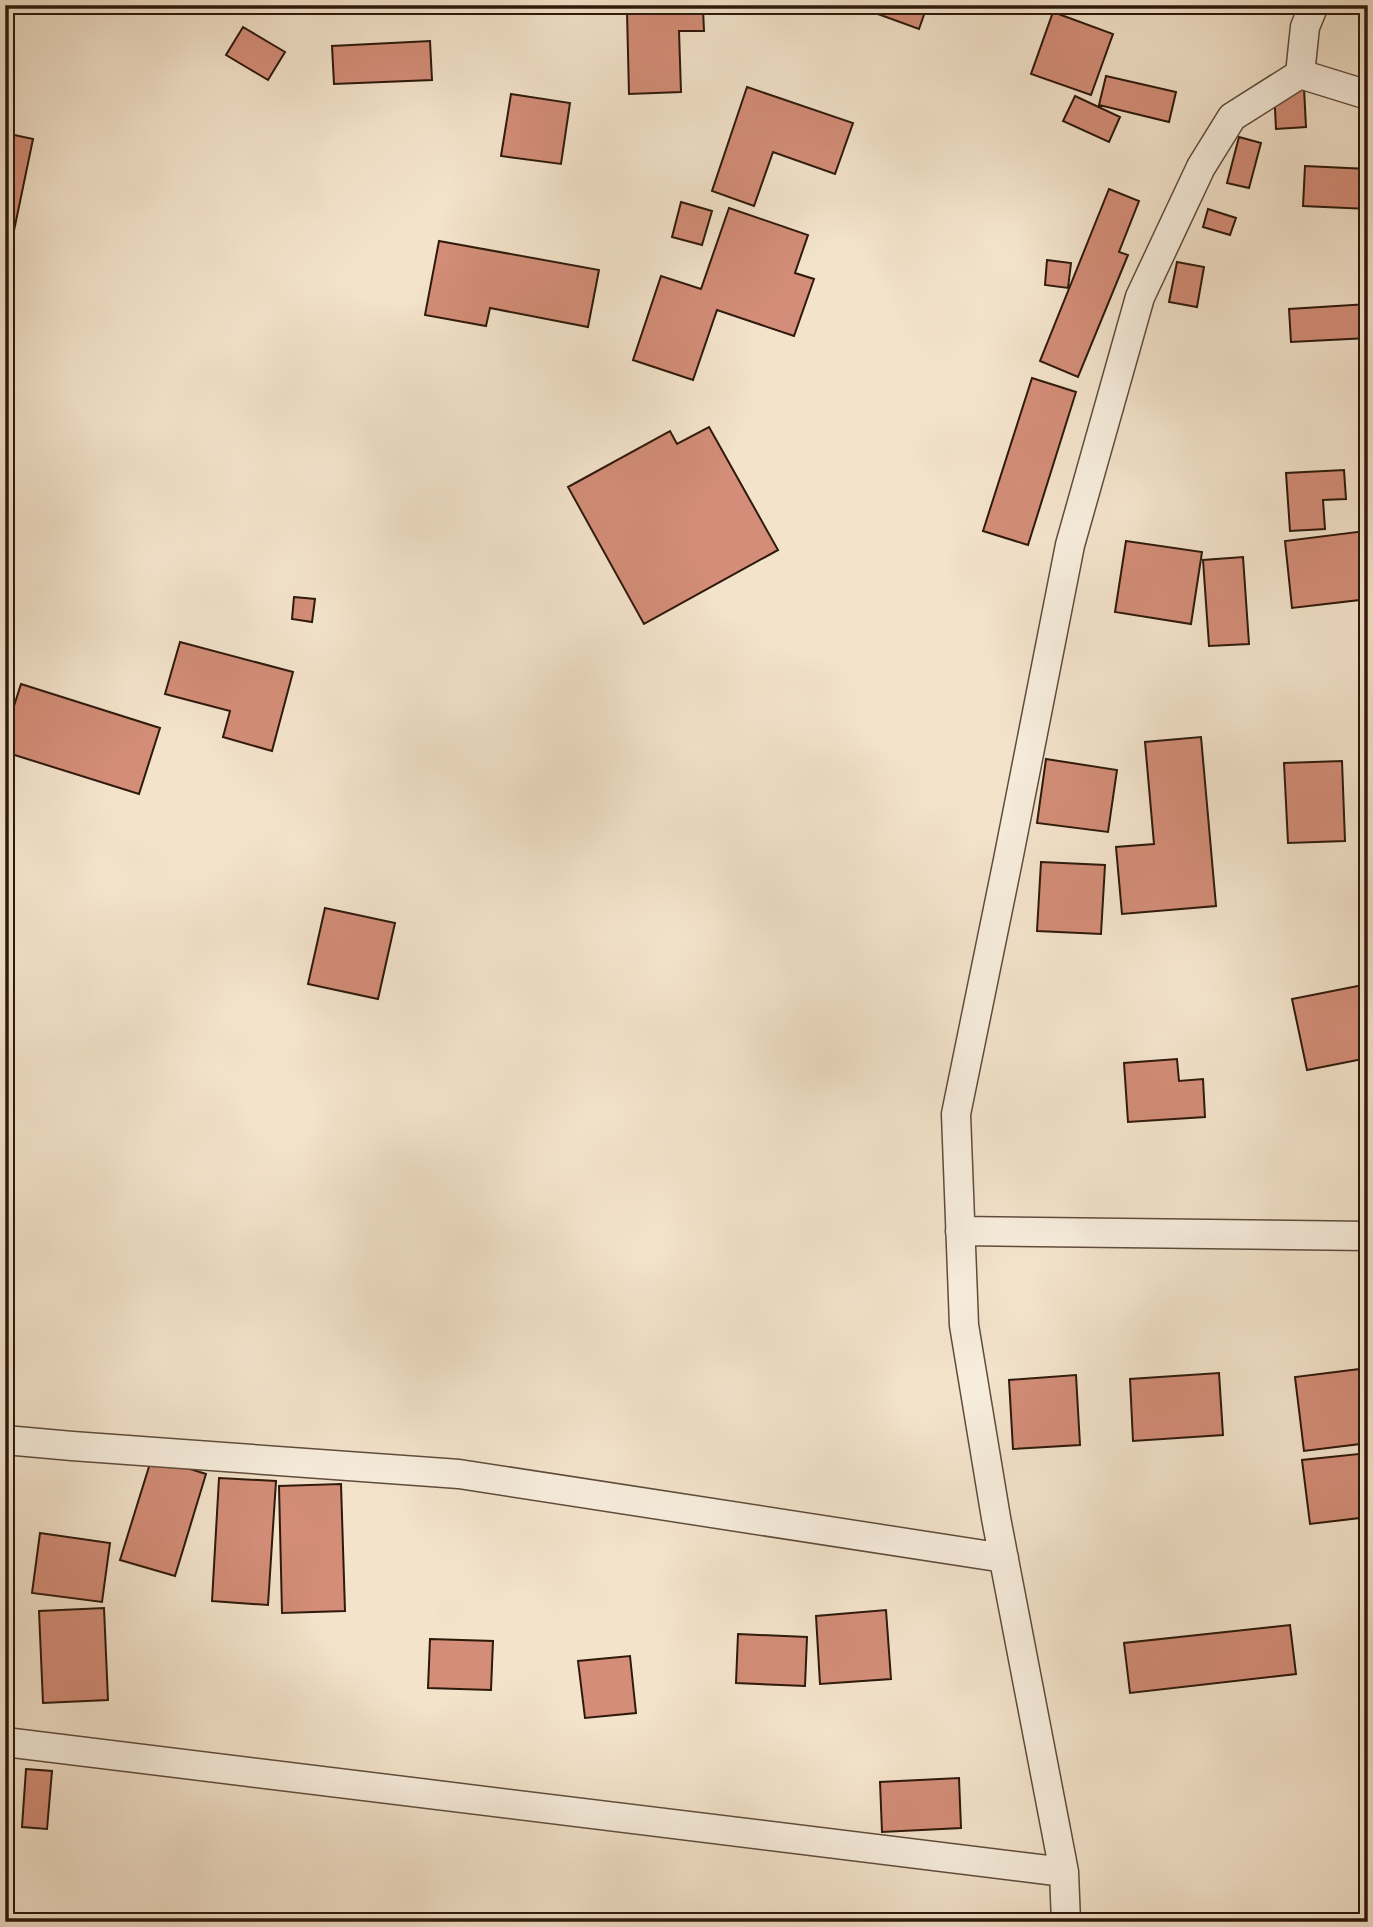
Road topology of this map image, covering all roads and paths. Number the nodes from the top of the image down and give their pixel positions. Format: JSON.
{"nodes":[{"id":1,"x":1314,"y":5,"type":"edge"},
{"id":2,"x":1300,"y":74,"type":"junction"},
{"id":3,"x":1368,"y":95,"type":"edge"},
{"id":4,"x":960,"y":1231,"type":"junction"},
{"id":5,"x":1368,"y":1236,"type":"edge"},
{"id":6,"x":5,"y":1440,"type":"edge"},
{"id":7,"x":1004,"y":1558,"type":"junction"},
{"id":8,"x":5,"y":1742,"type":"edge"},
{"id":9,"x":1064,"y":1872,"type":"junction"},
{"id":10,"x":1066,"y":1922,"type":"edge"}],
"edges":[{"from":1,"to":2,"type":"street"},
{"from":2,"to":3,"type":"street"},
{"from":2,"to":4,"type":"street"},
{"from":4,"to":5,"type":"street"},
{"from":4,"to":7,"type":"street"},
{"from":6,"to":7,"type":"street"},
{"from":7,"to":9,"type":"street"},
{"from":8,"to":9,"type":"street"},
{"from":9,"to":10,"type":"street"}]}
